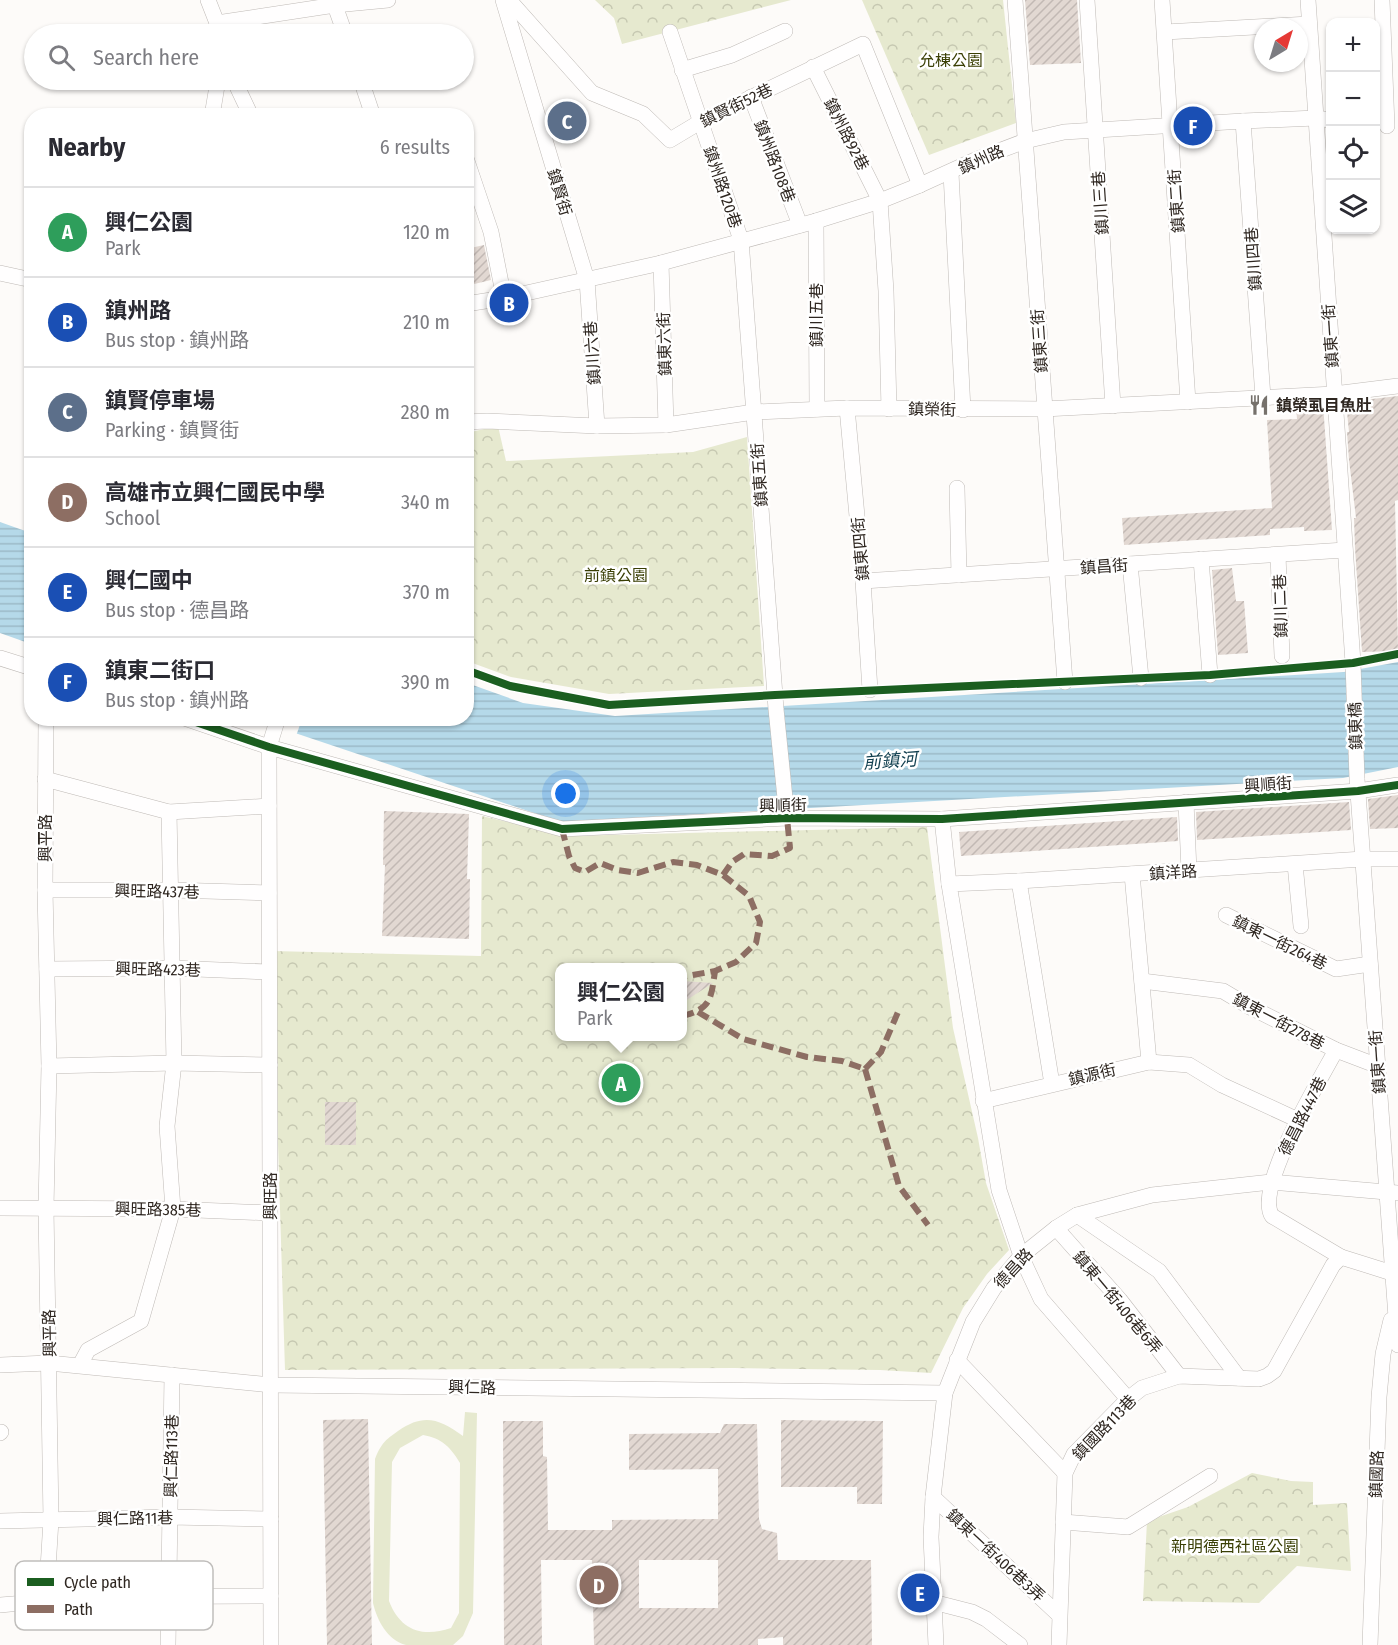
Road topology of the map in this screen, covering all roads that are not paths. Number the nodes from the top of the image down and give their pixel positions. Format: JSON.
{"nodes":[{"id":1,"x":208,"y":0,"type":"edge"},
{"id":2,"x":388,"y":0,"type":"edge"},
{"id":3,"x":503,"y":0,"type":"edge"},
{"id":4,"x":509,"y":0,"type":"edge"},
{"id":5,"x":1015,"y":0,"type":"edge"},
{"id":6,"x":1087,"y":0,"type":"edge"},
{"id":7,"x":1162,"y":0,"type":"edge"},
{"id":8,"x":1308,"y":0,"type":"edge"},
{"id":9,"x":1382,"y":0,"type":"edge"},
{"id":10,"x":334,"y":2,"type":"edge"},
{"id":11,"x":217,"y":24,"type":"edge"},
{"id":12,"x":236,"y":24,"type":"edge"},
{"id":13,"x":342,"y":24,"type":"edge"},
{"id":14,"x":1309,"y":24,"type":"junction"},
{"id":15,"x":785,"y":31,"type":"dead end"},
{"id":16,"x":670,"y":32,"type":"dead end"},
{"id":17,"x":1165,"y":32,"type":"junction"},
{"id":18,"x":813,"y":67,"type":"junction"},
{"id":19,"x":682,"y":70,"type":"junction"},
{"id":20,"x":216,"y":90,"type":"edge"},
{"id":21,"x":239,"y":90,"type":"edge"},
{"id":22,"x":364,"y":90,"type":"edge"},
{"id":23,"x":751,"y":97,"type":"junction"},
{"id":24,"x":213,"y":108,"type":"edge"},
{"id":25,"x":247,"y":108,"type":"edge"},
{"id":26,"x":370,"y":108,"type":"edge"},
{"id":27,"x":1323,"y":119,"type":"edge"},
{"id":28,"x":1243,"y":121,"type":"junction"},
{"id":29,"x":700,"y":122,"type":"junction"},
{"id":30,"x":1171,"y":126,"type":"junction"},
{"id":31,"x":1387,"y":127,"type":"edge"},
{"id":32,"x":1095,"y":129,"type":"junction"},
{"id":33,"x":1025,"y":141,"type":"junction"},
{"id":34,"x":951,"y":173,"type":"junction"},
{"id":35,"x":474,"y":182,"type":"edge"},
{"id":36,"x":920,"y":186,"type":"junction"},
{"id":37,"x":880,"y":201,"type":"junction"},
{"id":38,"x":816,"y":221,"type":"junction"},
{"id":39,"x":800,"y":225,"type":"junction"},
{"id":40,"x":741,"y":240,"type":"junction"},
{"id":41,"x":661,"y":263,"type":"junction"},
{"id":42,"x":0,"y":273,"type":"edge"},
{"id":43,"x":24,"y":278,"type":"edge"},
{"id":44,"x":587,"y":280,"type":"junction"},
{"id":45,"x":504,"y":298,"type":"junction"},
{"id":46,"x":474,"y":302,"type":"edge"},
{"id":47,"x":1398,"y":386,"type":"edge"},
{"id":48,"x":1334,"y":394,"type":"junction"},
{"id":49,"x":1263,"y":397,"type":"junction"},
{"id":50,"x":1188,"y":402,"type":"junction"},
{"id":51,"x":1113,"y":406,"type":"junction"},
{"id":52,"x":847,"y":408,"type":"junction"},
{"id":53,"x":817,"y":409,"type":"junction"},
{"id":54,"x":889,"y":409,"type":"junction"},
{"id":55,"x":1044,"y":409,"type":"junction"},
{"id":56,"x":963,"y":410,"type":"junction"},
{"id":57,"x":754,"y":412,"type":"junction"},
{"id":58,"x":474,"y":422,"type":"edge"},
{"id":59,"x":666,"y":425,"type":"junction"},
{"id":60,"x":597,"y":426,"type":"junction"},
{"id":61,"x":957,"y":488,"type":"dead end"},
{"id":62,"x":1345,"y":550,"type":"junction"},
{"id":63,"x":1278,"y":555,"type":"junction"},
{"id":64,"x":1202,"y":559,"type":"junction"},
{"id":65,"x":1130,"y":564,"type":"junction"},
{"id":66,"x":1056,"y":568,"type":"junction"},
{"id":67,"x":960,"y":575,"type":"junction"},
{"id":68,"x":863,"y":581,"type":"junction"},
{"id":69,"x":1282,"y":657,"type":"dead end"},
{"id":70,"x":0,"y":658,"type":"edge"},
{"id":71,"x":24,"y":666,"type":"edge"},
{"id":72,"x":1353,"y":672,"type":"joint"},
{"id":73,"x":1210,"y":675,"type":"dead end"},
{"id":74,"x":1141,"y":678,"type":"dead end"},
{"id":75,"x":1065,"y":682,"type":"dead end"},
{"id":76,"x":870,"y":690,"type":"dead end"},
{"id":77,"x":46,"y":726,"type":"edge"},
{"id":78,"x":207,"y":726,"type":"edge"},
{"id":79,"x":275,"y":726,"type":"edge"},
{"id":80,"x":268,"y":747,"type":"junction"},
{"id":81,"x":45,"y":779,"type":"junction"},
{"id":82,"x":1358,"y":785,"type":"junction"},
{"id":83,"x":1398,"y":785,"type":"edge"},
{"id":84,"x":1186,"y":802,"type":"junction"},
{"id":85,"x":269,"y":806,"type":"junction"},
{"id":86,"x":170,"y":812,"type":"junction"},
{"id":87,"x":786,"y":816,"type":"junction"},
{"id":88,"x":942,"y":819,"type":"junction"},
{"id":89,"x":1363,"y":859,"type":"junction"},
{"id":90,"x":1398,"y":859,"type":"edge"},
{"id":91,"x":1295,"y":864,"type":"junction"},
{"id":92,"x":1189,"y":870,"type":"junction"},
{"id":93,"x":1132,"y":874,"type":"junction"},
{"id":94,"x":1019,"y":881,"type":"junction"},
{"id":95,"x":949,"y":884,"type":"junction"},
{"id":96,"x":45,"y":890,"type":"junction"},
{"id":97,"x":171,"y":890,"type":"junction"},
{"id":98,"x":269,"y":893,"type":"junction"},
{"id":99,"x":1226,"y":915,"type":"dead end"},
{"id":100,"x":1301,"y":926,"type":"dead end"},
{"id":101,"x":1370,"y":964,"type":"junction"},
{"id":102,"x":172,"y":968,"type":"junction"},
{"id":103,"x":47,"y":969,"type":"junction"},
{"id":104,"x":269,"y":972,"type":"junction"},
{"id":105,"x":1142,"y":981,"type":"junction"},
{"id":106,"x":1336,"y":1050,"type":"junction"},
{"id":107,"x":1149,"y":1062,"type":"junction"},
{"id":108,"x":174,"y":1063,"type":"junction"},
{"id":109,"x":270,"y":1065,"type":"junction"},
{"id":110,"x":49,"y":1066,"type":"junction"},
{"id":111,"x":1378,"y":1066,"type":"junction"},
{"id":112,"x":1052,"y":1083,"type":"junction"},
{"id":113,"x":983,"y":1101,"type":"junction"},
{"id":114,"x":1298,"y":1120,"type":"junction"},
{"id":115,"x":1271,"y":1182,"type":"junction"},
{"id":116,"x":1392,"y":1192,"type":"edge"},
{"id":117,"x":0,"y":1208,"type":"edge"},
{"id":118,"x":46,"y":1208,"type":"junction"},
{"id":119,"x":173,"y":1209,"type":"junction"},
{"id":120,"x":270,"y":1213,"type":"junction"},
{"id":121,"x":1077,"y":1215,"type":"junction"},
{"id":122,"x":1056,"y":1228,"type":"junction"},
{"id":123,"x":1021,"y":1256,"type":"junction"},
{"id":124,"x":1341,"y":1257,"type":"junction"},
{"id":125,"x":1392,"y":1273,"type":"junction"},
{"id":126,"x":1395,"y":1305,"type":"junction"},
{"id":127,"x":1398,"y":1342,"type":"edge"},
{"id":128,"x":957,"y":1360,"type":"junction"},
{"id":129,"x":50,"y":1363,"type":"junction"},
{"id":130,"x":0,"y":1365,"type":"edge"},
{"id":131,"x":80,"y":1365,"type":"junction"},
{"id":132,"x":172,"y":1375,"type":"junction"},
{"id":133,"x":1179,"y":1376,"type":"junction"},
{"id":134,"x":1239,"y":1378,"type":"junction"},
{"id":135,"x":271,"y":1385,"type":"junction"},
{"id":136,"x":945,"y":1393,"type":"junction"},
{"id":137,"x":1128,"y":1399,"type":"junction"},
{"id":138,"x":1065,"y":1473,"type":"junction"},
{"id":139,"x":1210,"y":1476,"type":"dead end"},
{"id":140,"x":933,"y":1497,"type":"junction"},
{"id":141,"x":170,"y":1517,"type":"junction"},
{"id":142,"x":271,"y":1519,"type":"junction"},
{"id":143,"x":51,"y":1520,"type":"junction"},
{"id":144,"x":0,"y":1521,"type":"edge"},
{"id":145,"x":1063,"y":1522,"type":"junction"},
{"id":146,"x":48,"y":1561,"type":"edge"},
{"id":147,"x":169,"y":1561,"type":"edge"},
{"id":148,"x":213,"y":1596,"type":"edge"},
{"id":149,"x":271,"y":1596,"type":"junction"},
{"id":150,"x":933,"y":1602,"type":"junction"},
{"id":151,"x":15,"y":1604,"type":"edge"},
{"id":152,"x":0,"y":1605,"type":"edge"},
{"id":153,"x":1058,"y":1614,"type":"junction"},
{"id":154,"x":937,"y":1644,"type":"edge"},
{"id":155,"x":271,"y":1645,"type":"edge"},
{"id":156,"x":1020,"y":1645,"type":"edge"},
{"id":157,"x":1059,"y":1645,"type":"edge"},
{"id":158,"x":1370,"y":1645,"type":"edge"}],
"edges":[{"from":1,"to":11,"type":"street"},
{"from":2,"to":10,"type":"street"},
{"from":3,"to":44,"type":"street","name":"鎮賢街"},
{"from":4,"to":29,"type":"street","name":"鎮賢街52巷"},
{"from":5,"to":33,"type":"street","name":"鎮東三街"},
{"from":6,"to":32,"type":"street","name":"鎮川三巷"},
{"from":7,"to":17,"type":"street","name":"鎮東二街"},
{"from":8,"to":14,"type":"street","name":"鎮東一街"},
{"from":9,"to":31,"type":"street"},
{"from":10,"to":12,"type":"street"},
{"from":10,"to":13,"type":"street"},
{"from":14,"to":17,"type":"street"},
{"from":14,"to":27,"type":"street","name":"鎮東一街"},
{"from":15,"to":19,"type":"street"},
{"from":16,"to":19,"type":"street","name":"鎮州路120巷"},
{"from":17,"to":30,"type":"street","name":"鎮東二街"},
{"from":18,"to":23,"type":"street","name":"鎮賢街52巷"},
{"from":18,"to":36,"type":"street","name":"鎮賢街52巷"},
{"from":18,"to":37,"type":"street","name":"鎮州路92巷"},
{"from":19,"to":29,"type":"street","name":"鎮州路120巷"},
{"from":20,"to":24,"type":"street"},
{"from":21,"to":25,"type":"street"},
{"from":22,"to":26,"type":"street"},
{"from":23,"to":29,"type":"street","name":"鎮賢街52巷"},
{"from":23,"to":39,"type":"street","name":"鎮州路108巷"},
{"from":27,"to":28,"type":"street","name":"鎮州路"},
{"from":27,"to":48,"type":"street","name":"鎮東一街"},
{"from":28,"to":30,"type":"street","name":"鎮州路"},
{"from":28,"to":49,"type":"street","name":"鎮川四巷"},
{"from":29,"to":40,"type":"street","name":"鎮州路120巷"},
{"from":30,"to":32,"type":"street","name":"鎮州路"},
{"from":30,"to":50,"type":"street","name":"鎮東二街"},
{"from":32,"to":33,"type":"street","name":"鎮州路"},
{"from":32,"to":51,"type":"street","name":"鎮川三巷"},
{"from":33,"to":34,"type":"street","name":"鎮州路"},
{"from":33,"to":55,"type":"street","name":"鎮東三街"},
{"from":34,"to":36,"type":"street","name":"鎮州路"},
{"from":34,"to":56,"type":"street"},
{"from":35,"to":45,"type":"street"},
{"from":36,"to":37,"type":"street","name":"鎮州路"},
{"from":37,"to":38,"type":"street","name":"鎮州路"},
{"from":37,"to":54,"type":"street"},
{"from":38,"to":39,"type":"street","name":"鎮州路"},
{"from":38,"to":53,"type":"street","name":"鎮川五巷"},
{"from":39,"to":40,"type":"street","name":"鎮州路"},
{"from":40,"to":41,"type":"street","name":"鎮州路"},
{"from":40,"to":57,"type":"street","name":"鎮東五街"},
{"from":41,"to":44,"type":"street","name":"鎮州路"},
{"from":41,"to":59,"type":"street","name":"鎮東六街"},
{"from":42,"to":43,"type":"street"},
{"from":44,"to":45,"type":"street","name":"鎮州路"},
{"from":44,"to":60,"type":"street","name":"鎮川六巷"},
{"from":45,"to":46,"type":"street","name":"鎮州路"},
{"from":47,"to":48,"type":"street","name":"鎮榮街"},
{"from":48,"to":49,"type":"street","name":"鎮榮街"},
{"from":48,"to":62,"type":"street","name":"鎮東一街"},
{"from":49,"to":50,"type":"street","name":"鎮榮街"},
{"from":50,"to":51,"type":"street","name":"鎮榮街"},
{"from":51,"to":55,"type":"street","name":"鎮榮街"},
{"from":52,"to":53,"type":"street","name":"鎮榮街"},
{"from":52,"to":54,"type":"street","name":"鎮榮街"},
{"from":52,"to":68,"type":"street","name":"鎮東四街"},
{"from":53,"to":57,"type":"street","name":"鎮榮街"},
{"from":54,"to":56,"type":"street","name":"鎮榮街"},
{"from":55,"to":56,"type":"street","name":"鎮榮街"},
{"from":55,"to":66,"type":"street","name":"鎮東三街"},
{"from":57,"to":59,"type":"street","name":"鎮榮街"},
{"from":57,"to":87,"type":"street","name":"鎮東五街"},
{"from":58,"to":60,"type":"street","name":"鎮榮街"},
{"from":59,"to":60,"type":"street","name":"鎮榮街"},
{"from":61,"to":67,"type":"street"},
{"from":62,"to":63,"type":"street","name":"鎮昌街"},
{"from":62,"to":72,"type":"street","name":"鎮東一街"},
{"from":63,"to":64,"type":"street","name":"鎮昌街"},
{"from":63,"to":69,"type":"street","name":"鎮川二巷"},
{"from":64,"to":65,"type":"street","name":"鎮昌街"},
{"from":64,"to":73,"type":"street"},
{"from":65,"to":66,"type":"street","name":"鎮昌街"},
{"from":65,"to":74,"type":"street"},
{"from":66,"to":67,"type":"street","name":"鎮昌街"},
{"from":66,"to":75,"type":"street","name":"鎮東三街"},
{"from":67,"to":68,"type":"street","name":"鎮昌街"},
{"from":68,"to":76,"type":"street","name":"鎮東四街"},
{"from":70,"to":71,"type":"street"},
{"from":72,"to":82,"type":"street","name":"鎮東橋"},
{"from":77,"to":81,"type":"street","name":"興平路"},
{"from":78,"to":80,"type":"street","name":"興順街"},
{"from":79,"to":80,"type":"street","name":"興旺路"},
{"from":80,"to":85,"type":"street","name":"興旺路"},
{"from":80,"to":87,"type":"street","name":"興順街"},
{"from":81,"to":86,"type":"street"},
{"from":81,"to":96,"type":"street","name":"興平路"},
{"from":82,"to":83,"type":"street","name":"興順街"},
{"from":82,"to":84,"type":"street","name":"興順街"},
{"from":82,"to":89,"type":"street","name":"鎮東一街"},
{"from":84,"to":88,"type":"street","name":"興順街"},
{"from":84,"to":92,"type":"street"},
{"from":85,"to":86,"type":"street"},
{"from":85,"to":98,"type":"street","name":"興旺路"},
{"from":86,"to":97,"type":"street"},
{"from":87,"to":88,"type":"street","name":"興順街"},
{"from":88,"to":95,"type":"street"},
{"from":89,"to":90,"type":"street","name":"鎮洋路"},
{"from":89,"to":91,"type":"street","name":"鎮洋路"},
{"from":89,"to":101,"type":"street","name":"鎮東一街"},
{"from":91,"to":92,"type":"street","name":"鎮洋路"},
{"from":91,"to":100,"type":"street"},
{"from":92,"to":93,"type":"street","name":"鎮洋路"},
{"from":93,"to":94,"type":"street","name":"鎮洋路"},
{"from":93,"to":105,"type":"street"},
{"from":94,"to":95,"type":"street","name":"鎮洋路"},
{"from":94,"to":112,"type":"street","name":"鎮源街"},
{"from":95,"to":113,"type":"street"},
{"from":96,"to":97,"type":"street","name":"興旺路437巷"},
{"from":96,"to":103,"type":"street","name":"興平路"},
{"from":97,"to":98,"type":"street","name":"興旺路437巷"},
{"from":97,"to":102,"type":"street"},
{"from":98,"to":104,"type":"street","name":"興旺路"},
{"from":99,"to":101,"type":"street","name":"鎮東一街264巷"},
{"from":101,"to":111,"type":"street","name":"鎮東一街"},
{"from":102,"to":103,"type":"street","name":"興旺路423巷"},
{"from":102,"to":104,"type":"street","name":"興旺路423巷"},
{"from":102,"to":108,"type":"street"},
{"from":103,"to":110,"type":"street","name":"興平路"},
{"from":104,"to":109,"type":"street","name":"興旺路"},
{"from":105,"to":106,"type":"street","name":"鎮東一街278巷"},
{"from":105,"to":107,"type":"street"},
{"from":106,"to":111,"type":"street","name":"鎮東一街278巷"},
{"from":106,"to":114,"type":"street","name":"德昌路447巷"},
{"from":107,"to":112,"type":"street","name":"鎮源街"},
{"from":107,"to":114,"type":"street","name":"鎮源街"},
{"from":108,"to":109,"type":"street"},
{"from":108,"to":110,"type":"street"},
{"from":108,"to":119,"type":"street"},
{"from":109,"to":120,"type":"street","name":"興旺路"},
{"from":110,"to":118,"type":"street","name":"興平路"},
{"from":111,"to":116,"type":"street","name":"鎮東一街"},
{"from":112,"to":113,"type":"street"},
{"from":113,"to":123,"type":"street"},
{"from":114,"to":115,"type":"street","name":"德昌路447巷"},
{"from":115,"to":116,"type":"street","name":"德昌路"},
{"from":115,"to":121,"type":"street","name":"德昌路"},
{"from":115,"to":124,"type":"street","name":"德昌路447巷"},
{"from":116,"to":125,"type":"street","name":"鎮東一街"},
{"from":117,"to":118,"type":"street","name":"興旺路385巷"},
{"from":118,"to":119,"type":"street","name":"興旺路385巷"},
{"from":118,"to":129,"type":"street","name":"興平路"},
{"from":119,"to":120,"type":"street","name":"興旺路385巷"},
{"from":119,"to":131,"type":"street"},
{"from":120,"to":135,"type":"street","name":"興旺路"},
{"from":121,"to":122,"type":"street","name":"德昌路"},
{"from":121,"to":134,"type":"street","name":"鎮東一街406巷6弄"},
{"from":122,"to":123,"type":"street","name":"德昌路"},
{"from":122,"to":133,"type":"street","name":"鎮東一街406巷6弄"},
{"from":123,"to":128,"type":"street","name":"德昌路"},
{"from":123,"to":137,"type":"street"},
{"from":124,"to":125,"type":"street"},
{"from":124,"to":134,"type":"street","name":"鎮國路113巷"},
{"from":125,"to":126,"type":"street","name":"鎮東一街"},
{"from":126,"to":127,"type":"street","name":"鎮東一街"},
{"from":126,"to":158,"type":"street","name":"鎮國路"},
{"from":128,"to":136,"type":"street","name":"德昌路"},
{"from":128,"to":138,"type":"street"},
{"from":129,"to":130,"type":"street","name":"興仁路"},
{"from":129,"to":131,"type":"street","name":"興仁路"},
{"from":129,"to":143,"type":"street","name":"興平路"},
{"from":131,"to":132,"type":"street","name":"興仁路"},
{"from":132,"to":135,"type":"street","name":"興仁路"},
{"from":132,"to":141,"type":"street","name":"興仁路113巷"},
{"from":133,"to":134,"type":"street","name":"鎮國路113巷"},
{"from":133,"to":137,"type":"street","name":"鎮國路113巷"},
{"from":135,"to":136,"type":"street","name":"興仁路"},
{"from":135,"to":142,"type":"street","name":"興旺路"},
{"from":136,"to":140,"type":"street","name":"德昌路"},
{"from":137,"to":138,"type":"street","name":"鎮國路113巷"},
{"from":138,"to":145,"type":"street","name":"鎮國路113巷"},
{"from":139,"to":145,"type":"street"},
{"from":140,"to":150,"type":"street","name":"德昌路"},
{"from":140,"to":153,"type":"street","name":"鎮東一街406巷3弄"},
{"from":141,"to":142,"type":"street","name":"興仁路11巷"},
{"from":141,"to":143,"type":"street","name":"興仁路11巷"},
{"from":141,"to":147,"type":"street","name":"興仁路113巷"},
{"from":142,"to":149,"type":"street","name":"興旺路"},
{"from":143,"to":144,"type":"street","name":"興仁路11巷"},
{"from":143,"to":146,"type":"street","name":"興平路"},
{"from":145,"to":153,"type":"street","name":"鎮國路113巷"},
{"from":148,"to":149,"type":"street"},
{"from":149,"to":155,"type":"street","name":"興旺路"},
{"from":150,"to":154,"type":"street","name":"德昌路"},
{"from":150,"to":156,"type":"street"},
{"from":151,"to":152,"type":"street"},
{"from":153,"to":157,"type":"street","name":"鎮國路113巷"}]}
